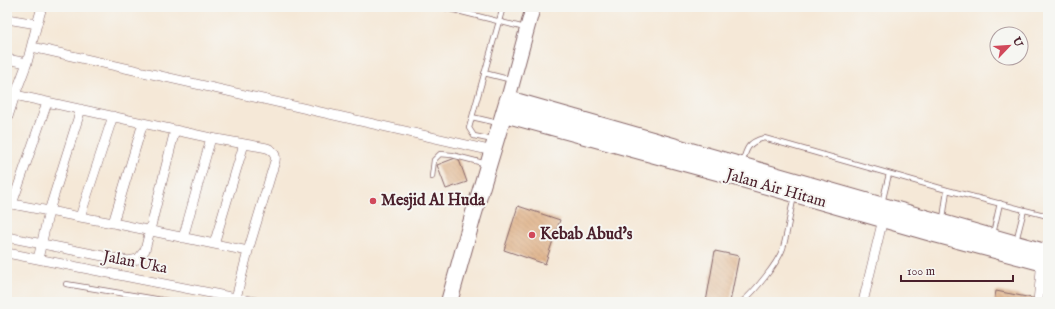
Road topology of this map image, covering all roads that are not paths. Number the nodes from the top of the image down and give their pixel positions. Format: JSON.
{"nodes":[{"id":1,"x":42,"y":7,"type":"edge"},
{"id":2,"x":442,"y":7,"type":"edge"},
{"id":3,"x":503,"y":7,"type":"edge"},
{"id":4,"x":533,"y":7,"type":"edge"},
{"id":5,"x":7,"y":19,"type":"edge"},
{"id":6,"x":499,"y":21,"type":"junction"},
{"id":7,"x":37,"y":24,"type":"junction"},
{"id":8,"x":528,"y":29,"type":"junction"},
{"id":9,"x":32,"y":47,"type":"junction"},
{"id":10,"x":7,"y":59,"type":"edge"},
{"id":11,"x":27,"y":63,"type":"junction"},
{"id":12,"x":484,"y":73,"type":"junction"},
{"id":13,"x":514,"y":80,"type":"junction"},
{"id":14,"x":11,"y":95,"type":"edge"},
{"id":15,"x":47,"y":103,"type":"junction"},
{"id":16,"x":81,"y":110,"type":"junction"},
{"id":17,"x":504,"y":112,"type":"junction"},
{"id":18,"x":113,"y":116,"type":"junction"},
{"id":19,"x":472,"y":117,"type":"junction"},
{"id":20,"x":7,"y":120,"type":"edge"},
{"id":21,"x":143,"y":123,"type":"junction"},
{"id":22,"x":175,"y":130,"type":"junction"},
{"id":23,"x":211,"y":138,"type":"junction"},
{"id":24,"x":244,"y":144,"type":"junction"},
{"id":25,"x":492,"y":152,"type":"junction"},
{"id":26,"x":742,"y":166,"type":"junction"},
{"id":27,"x":889,"y":174,"type":"junction"},
{"id":28,"x":432,"y":177,"type":"dead end"},
{"id":29,"x":947,"y":190,"type":"junction"},
{"id":30,"x":795,"y":194,"type":"junction"},
{"id":31,"x":1000,"y":203,"type":"junction"},
{"id":32,"x":9,"y":204,"type":"edge"},
{"id":33,"x":1024,"y":210,"type":"junction"},
{"id":34,"x":49,"y":211,"type":"junction"},
{"id":35,"x":882,"y":212,"type":"junction"},
{"id":36,"x":1048,"y":216,"type":"edge"},
{"id":37,"x":80,"y":217,"type":"junction"},
{"id":38,"x":113,"y":223,"type":"junction"},
{"id":39,"x":942,"y":223,"type":"junction"},
{"id":40,"x":150,"y":231,"type":"junction"},
{"id":41,"x":992,"y":237,"type":"junction"},
{"id":42,"x":7,"y":238,"type":"edge"},
{"id":43,"x":183,"y":238,"type":"junction"},
{"id":44,"x":42,"y":244,"type":"junction"},
{"id":45,"x":214,"y":244,"type":"junction"},
{"id":46,"x":1016,"y":244,"type":"junction"},
{"id":47,"x":248,"y":251,"type":"junction"},
{"id":48,"x":7,"y":253,"type":"edge"},
{"id":49,"x":1045,"y":258,"type":"edge"},
{"id":50,"x":38,"y":259,"type":"junction"},
{"id":51,"x":66,"y":284,"type":"dead end"},
{"id":52,"x":236,"y":298,"type":"junction"},
{"id":53,"x":174,"y":302,"type":"edge"},
{"id":54,"x":256,"y":302,"type":"edge"},
{"id":55,"x":449,"y":302,"type":"edge"},
{"id":56,"x":742,"y":302,"type":"edge"},
{"id":57,"x":863,"y":302,"type":"edge"},
{"id":58,"x":1038,"y":302,"type":"edge"}],
"edges":[{"from":1,"to":7,"type":"street"},
{"from":2,"to":6,"type":"lane"},
{"from":3,"to":6,"type":"lane"},
{"from":4,"to":8,"type":"main road"},
{"from":5,"to":7,"type":"street"},
{"from":6,"to":8,"type":"lane"},
{"from":6,"to":12,"type":"lane"},
{"from":7,"to":9,"type":"street"},
{"from":8,"to":13,"type":"main road"},
{"from":9,"to":11,"type":"street"},
{"from":9,"to":25,"type":"street"},
{"from":10,"to":11,"type":"street"},
{"from":11,"to":14,"type":"street"},
{"from":12,"to":13,"type":"lane"},
{"from":12,"to":19,"type":"lane"},
{"from":13,"to":17,"type":"main road"},
{"from":14,"to":15,"type":"street"},
{"from":14,"to":20,"type":"street"},
{"from":15,"to":16,"type":"street"},
{"from":15,"to":32,"type":"street"},
{"from":16,"to":18,"type":"street"},
{"from":16,"to":34,"type":"street"},
{"from":17,"to":19,"type":"lane"},
{"from":17,"to":25,"type":"highway"},
{"from":17,"to":26,"type":"highway","name":"Jalan Air Hitam"},
{"from":17,"to":30,"type":"highway","name":"Jalan Air Hitam"},
{"from":18,"to":21,"type":"street"},
{"from":18,"to":37,"type":"street"},
{"from":19,"to":25,"type":"lane"},
{"from":21,"to":22,"type":"street"},
{"from":21,"to":38,"type":"street"},
{"from":22,"to":23,"type":"street"},
{"from":22,"to":40,"type":"street"},
{"from":23,"to":24,"type":"street"},
{"from":23,"to":43,"type":"street"},
{"from":24,"to":45,"type":"street"},
{"from":24,"to":47,"type":"street"},
{"from":25,"to":28,"type":"lane"},
{"from":25,"to":55,"type":"highway"},
{"from":26,"to":27,"type":"lane"},
{"from":26,"to":35,"type":"highway","name":"Jalan Air Hitam"},
{"from":27,"to":29,"type":"lane"},
{"from":27,"to":35,"type":"lane"},
{"from":29,"to":31,"type":"lane"},
{"from":29,"to":39,"type":"lane"},
{"from":30,"to":35,"type":"highway","name":"Jalan Air Hitam"},
{"from":30,"to":56,"type":"lane"},
{"from":31,"to":33,"type":"lane"},
{"from":31,"to":41,"type":"lane"},
{"from":32,"to":34,"type":"street"},
{"from":33,"to":36,"type":"lane"},
{"from":33,"to":46,"type":"lane"},
{"from":34,"to":37,"type":"street"},
{"from":34,"to":44,"type":"street"},
{"from":35,"to":39,"type":"highway","name":"Jalan Air Hitam"},
{"from":35,"to":49,"type":"highway","name":"Jalan Air Hitam"},
{"from":35,"to":57,"type":"street"},
{"from":37,"to":38,"type":"street"},
{"from":38,"to":40,"type":"street"},
{"from":39,"to":41,"type":"highway","name":"Jalan Air Hitam"},
{"from":40,"to":43,"type":"street"},
{"from":40,"to":44,"type":"street"},
{"from":41,"to":46,"type":"highway","name":"Jalan Air Hitam"},
{"from":42,"to":44,"type":"street"},
{"from":43,"to":45,"type":"street"},
{"from":44,"to":50,"type":"street"},
{"from":45,"to":47,"type":"street"},
{"from":46,"to":49,"type":"highway","name":"Jalan Air Hitam"},
{"from":47,"to":52,"type":"street"},
{"from":48,"to":50,"type":"street","name":"Jalan Uka"},
{"from":49,"to":58,"type":"street"},
{"from":50,"to":52,"type":"street","name":"Jalan Uka"},
{"from":51,"to":53,"type":"lane"},
{"from":52,"to":54,"type":"street","name":"Jalan Uka"}]}
